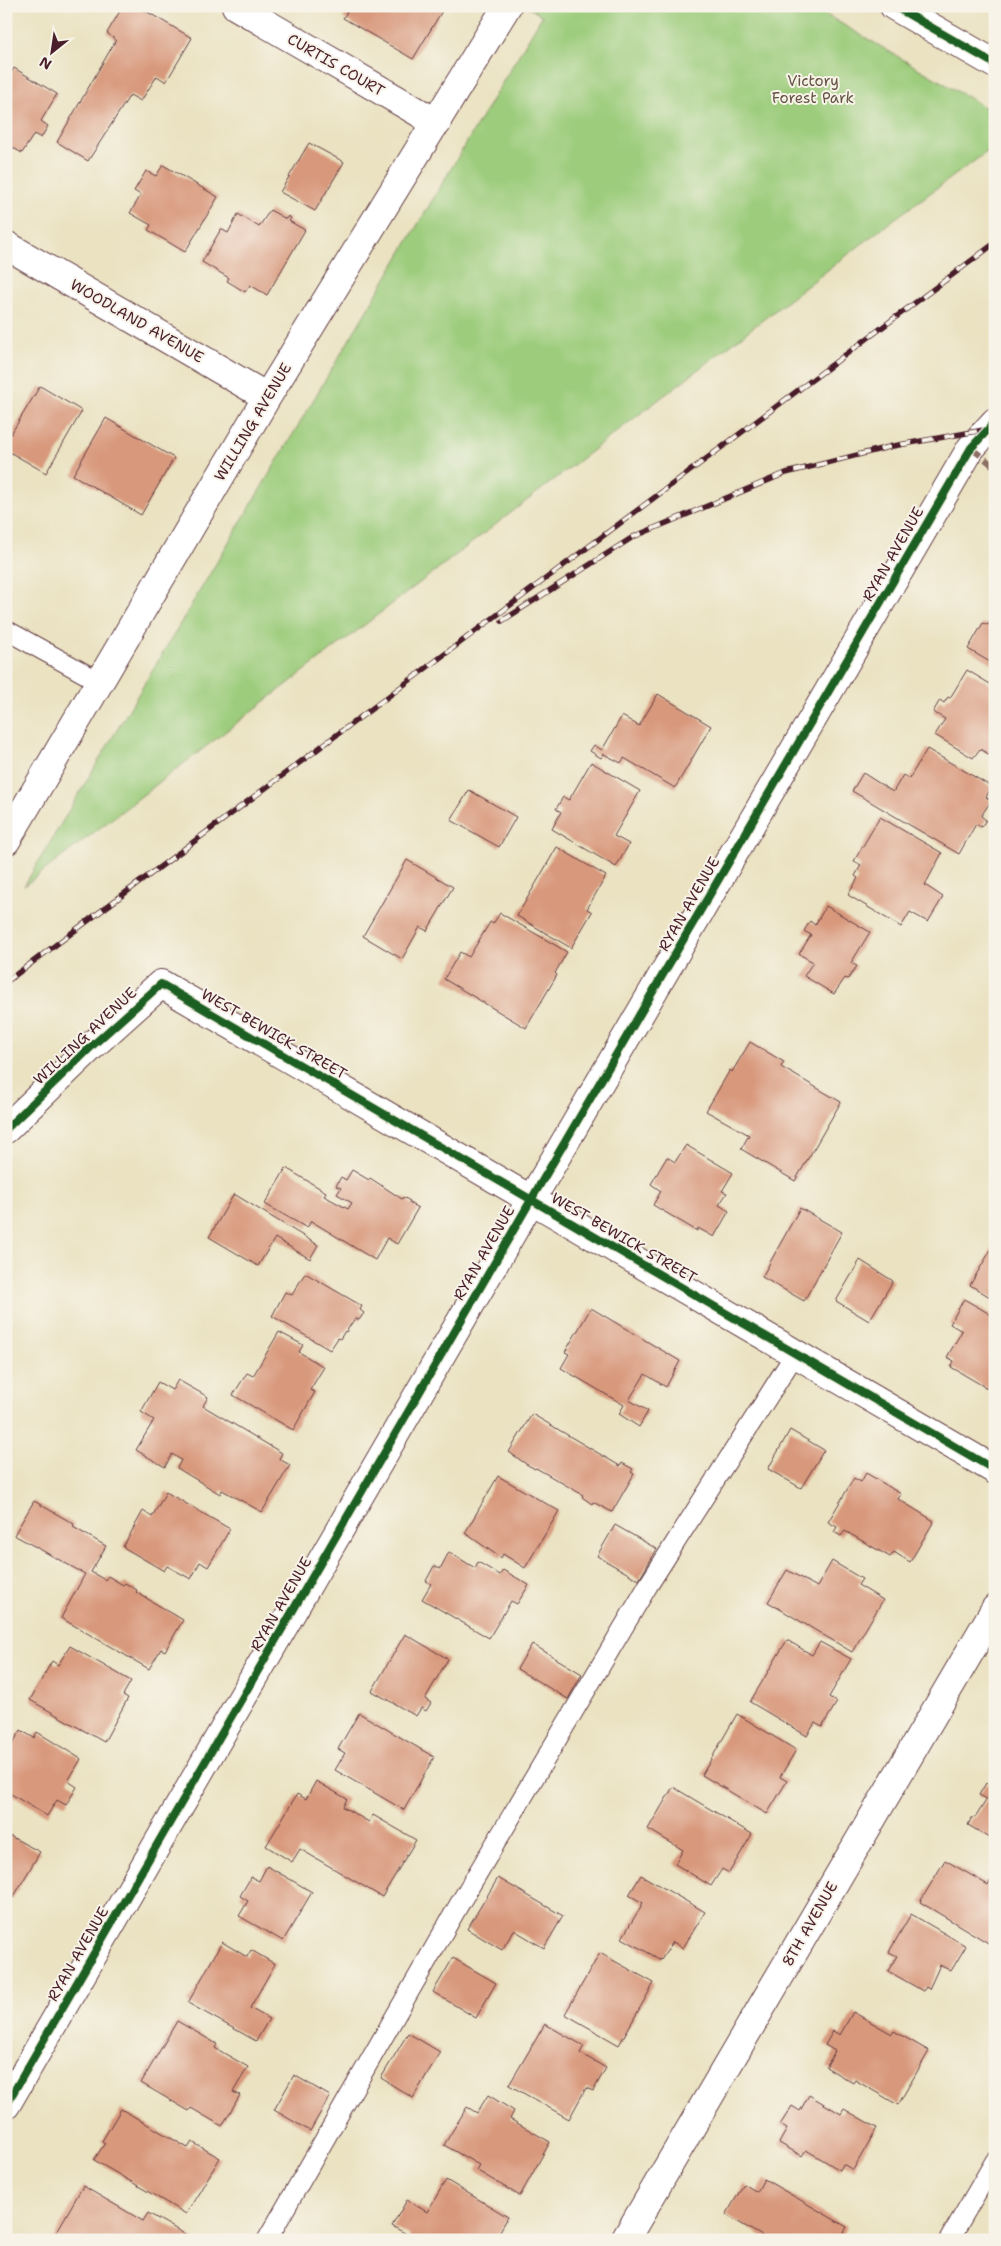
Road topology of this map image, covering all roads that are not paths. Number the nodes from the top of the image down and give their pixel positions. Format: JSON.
{"nodes":[{"id":1,"x":236,"y":6,"type":"edge"},
{"id":2,"x":508,"y":6,"type":"edge"},
{"id":3,"x":894,"y":6,"type":"edge"},
{"id":4,"x":995,"y":64,"type":"edge"},
{"id":5,"x":437,"y":123,"type":"junction"},
{"id":6,"x":6,"y":245,"type":"edge"},
{"id":7,"x":267,"y":397,"type":"junction"},
{"id":8,"x":995,"y":422,"type":"edge"},
{"id":9,"x":6,"y":630,"type":"edge"},
{"id":10,"x":100,"y":682,"type":"junction"},
{"id":11,"x":6,"y":841,"type":"edge"},
{"id":12,"x":161,"y":984,"type":"joint"},
{"id":13,"x":6,"y":1129,"type":"edge"},
{"id":14,"x":531,"y":1200,"type":"junction"},
{"id":15,"x":795,"y":1354,"type":"junction"},
{"id":16,"x":995,"y":1470,"type":"edge"},
{"id":17,"x":995,"y":1609,"type":"edge"},
{"id":18,"x":6,"y":2105,"type":"edge"},
{"id":19,"x":995,"y":2161,"type":"edge"},
{"id":20,"x":267,"y":2240,"type":"edge"},
{"id":21,"x":625,"y":2240,"type":"edge"},
{"id":22,"x":949,"y":2240,"type":"edge"}],
"edges":[{"from":1,"to":5,"type":"street","name":"CURTIS COURT"},
{"from":2,"to":5,"type":"street","name":"WILLING AVENUE"},
{"from":3,"to":4,"type":"street"},
{"from":5,"to":7,"type":"street","name":"WILLING AVENUE"},
{"from":6,"to":7,"type":"street","name":"WOODLAND AVENUE"},
{"from":7,"to":10,"type":"street","name":"WILLING AVENUE"},
{"from":8,"to":14,"type":"street","name":"RYAN AVENUE"},
{"from":9,"to":10,"type":"lane"},
{"from":10,"to":11,"type":"street","name":"WILLING AVENUE"},
{"from":12,"to":13,"type":"street","name":"WILLING AVENUE"},
{"from":12,"to":14,"type":"street","name":"WEST BEWICK STREET"},
{"from":14,"to":15,"type":"street","name":"WEST BEWICK STREET"},
{"from":14,"to":18,"type":"street","name":"RYAN AVENUE"},
{"from":15,"to":16,"type":"street","name":"WEST BEWICK STREET"},
{"from":15,"to":20,"type":"lane"},
{"from":17,"to":21,"type":"street","name":"8TH AVENUE"},
{"from":19,"to":22,"type":"lane"}]}
